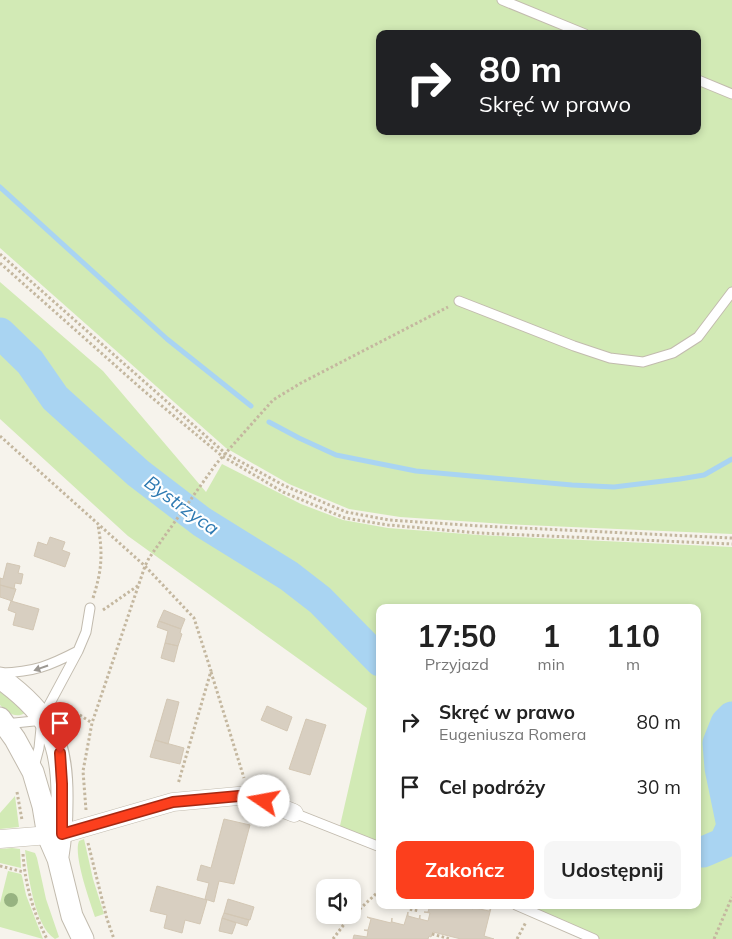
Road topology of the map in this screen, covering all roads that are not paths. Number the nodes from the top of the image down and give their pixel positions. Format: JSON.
{"nodes":[{"id":1,"x":502,"y":0,"type":"edge"},
{"id":2,"x":575,"y":30,"type":"edge"},
{"id":3,"x":701,"y":81,"type":"edge"},
{"id":4,"x":732,"y":94,"type":"edge"},
{"id":5,"x":732,"y":292,"type":"edge"},
{"id":6,"x":459,"y":301,"type":"road end"},
{"id":7,"x":90,"y":608,"type":"road end"},
{"id":8,"x":78,"y":651,"type":"junction"},
{"id":9,"x":0,"y":673,"type":"edge"},
{"id":10,"x":0,"y":678,"type":"edge"},
{"id":11,"x":42,"y":718,"type":"junction"},
{"id":12,"x":2,"y":721,"type":"edge"},
{"id":13,"x":33,"y":772,"type":"junction"},
{"id":14,"x":294,"y":813,"type":"joint"},
{"id":15,"x":55,"y":835,"type":"junction"},
{"id":16,"x":0,"y":839,"type":"edge"},
{"id":17,"x":376,"y":845,"type":"edge"},
{"id":18,"x":525,"y":909,"type":"edge"},
{"id":19,"x":83,"y":939,"type":"edge"},
{"id":20,"x":594,"y":939,"type":"edge"}],
"edges":[{"from":1,"to":2,"type":"lane"},
{"from":3,"to":4,"type":"lane"},
{"from":5,"to":6,"type":"lane"},
{"from":7,"to":8,"type":"lane"},
{"from":8,"to":9,"type":"lane","one_way":true},
{"from":8,"to":11,"type":"lane"},
{"from":10,"to":11,"type":"street"},
{"from":11,"to":12,"type":"lane"},
{"from":11,"to":13,"type":"lane"},
{"from":11,"to":15,"type":"street"},
{"from":12,"to":13,"type":"street"},
{"from":13,"to":15,"type":"street"},
{"from":14,"to":15,"type":"street"},
{"from":14,"to":17,"type":"lane"},
{"from":15,"to":16,"type":"street"},
{"from":15,"to":19,"type":"street"},
{"from":18,"to":20,"type":"lane"}]}
